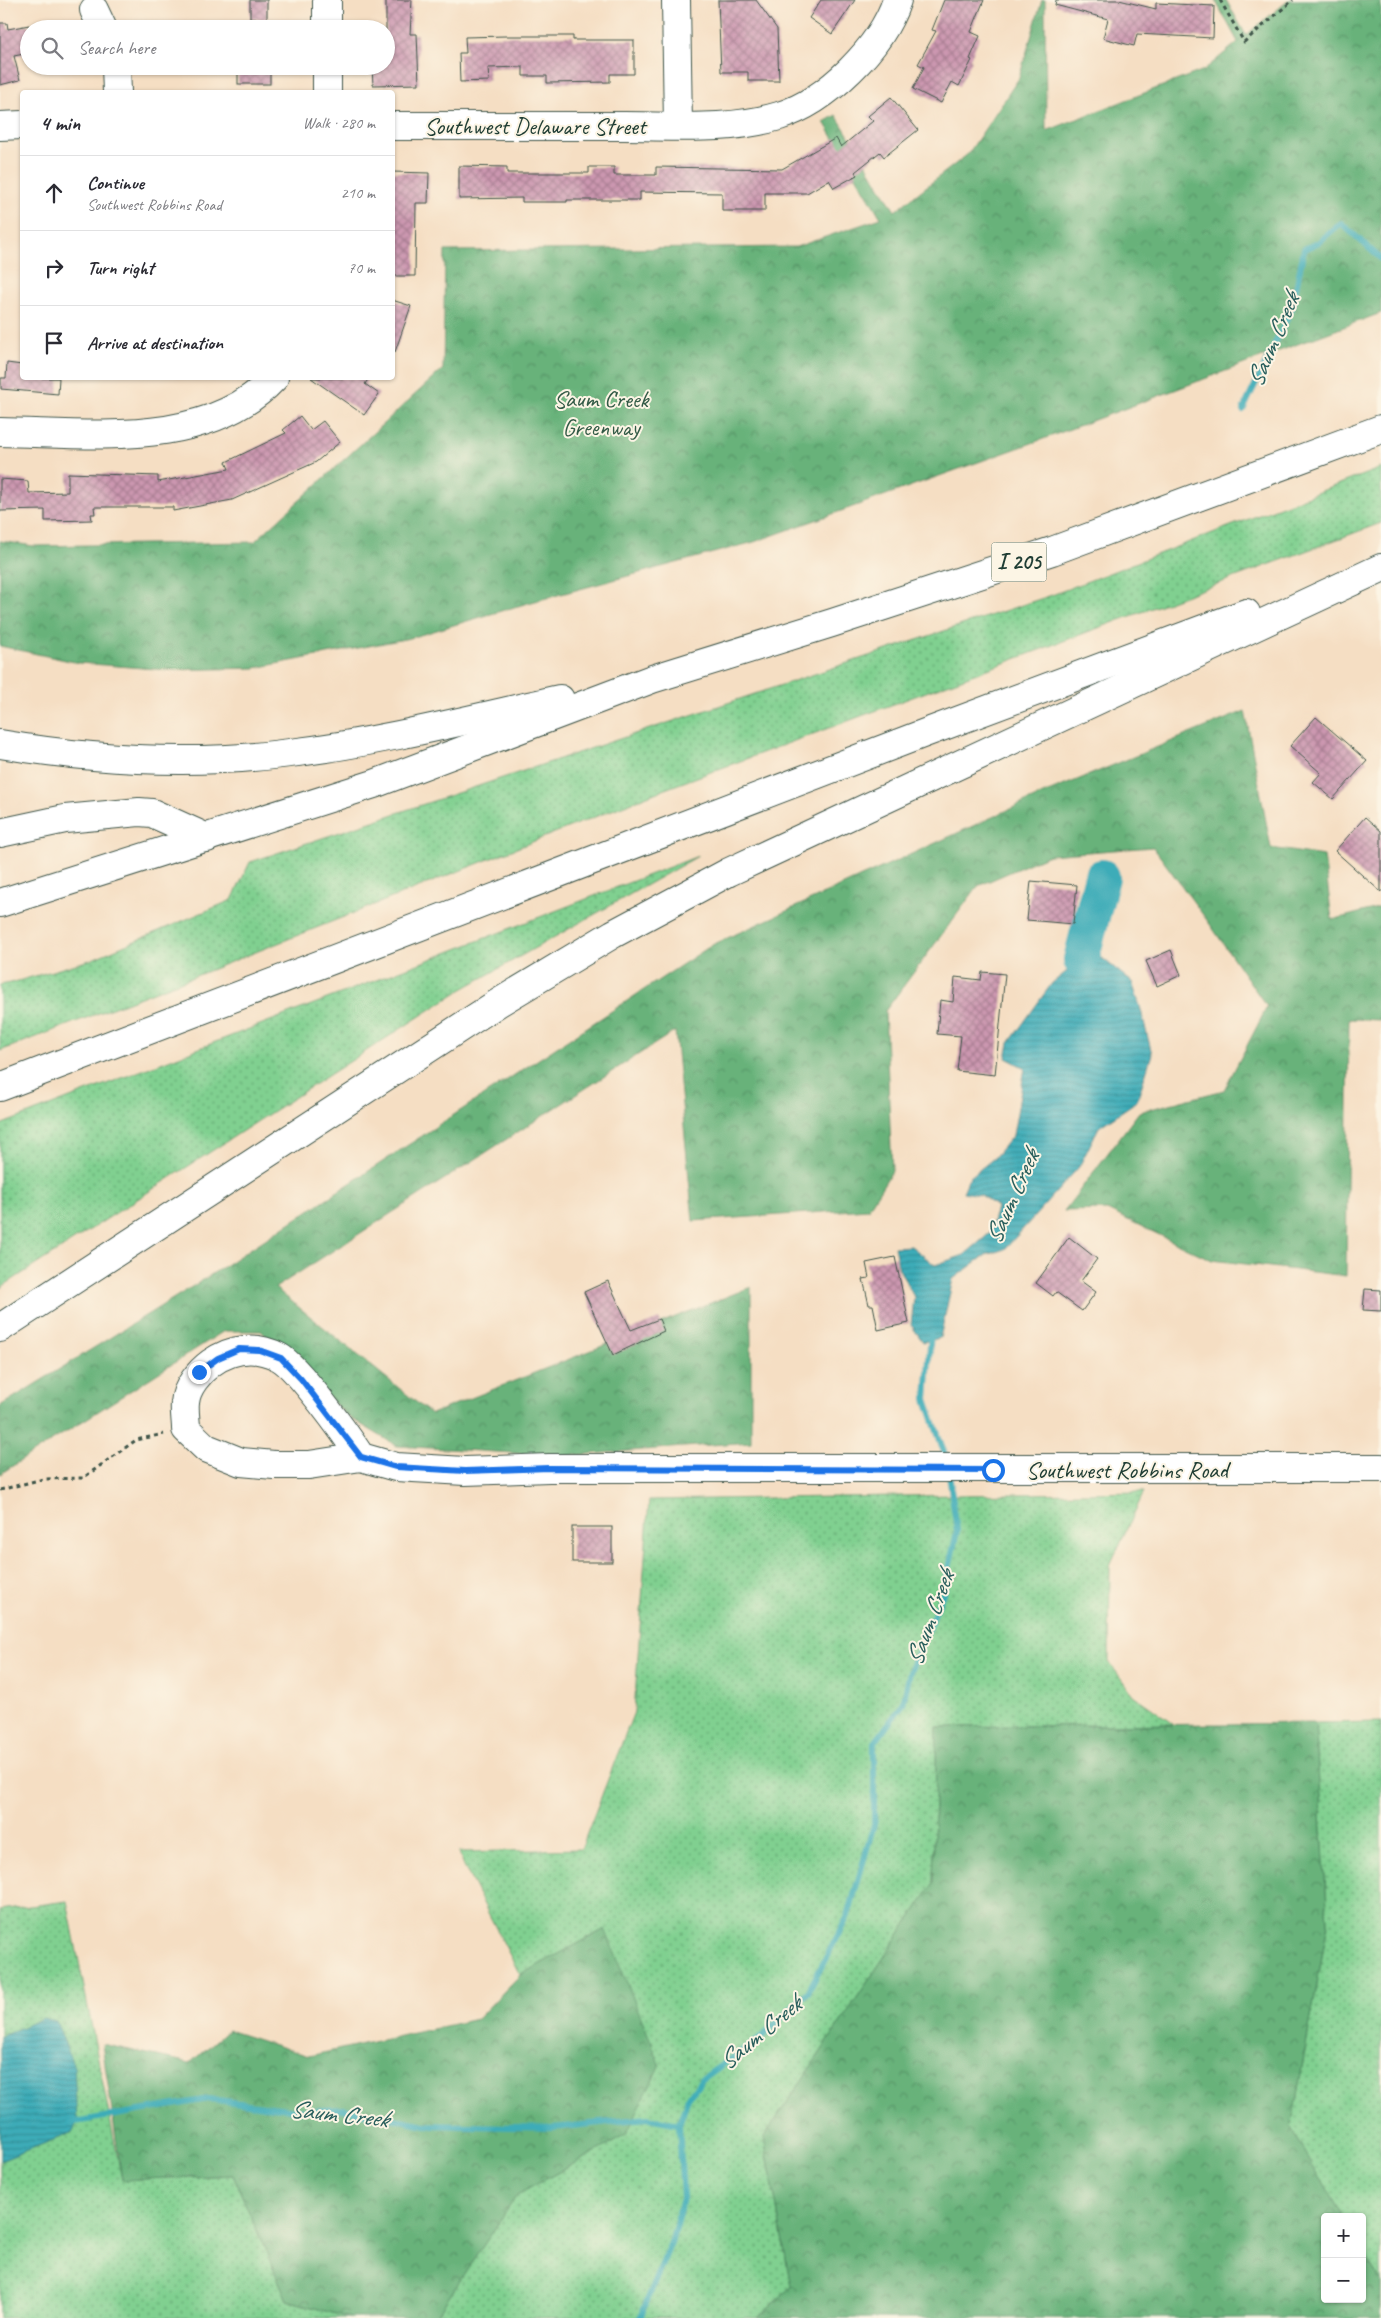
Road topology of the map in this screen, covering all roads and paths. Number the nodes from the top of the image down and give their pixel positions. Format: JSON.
{"nodes":[{"id":1,"x":327,"y":0,"type":"edge"},
{"id":2,"x":676,"y":0,"type":"edge"},
{"id":3,"x":897,"y":0,"type":"edge"},
{"id":4,"x":1220,"y":0,"type":"edge"},
{"id":5,"x":1293,"y":0,"type":"edge"},
{"id":6,"x":327,"y":20,"type":"edge"},
{"id":7,"x":116,"y":75,"type":"edge"},
{"id":8,"x":327,"y":75,"type":"edge"},
{"id":9,"x":117,"y":90,"type":"edge"},
{"id":10,"x":327,"y":90,"type":"edge"},
{"id":11,"x":20,"y":125,"type":"edge"},
{"id":12,"x":0,"y":126,"type":"edge"},
{"id":13,"x":395,"y":126,"type":"edge"},
{"id":14,"x":678,"y":126,"type":"junction"},
{"id":15,"x":272,"y":380,"type":"edge"},
{"id":16,"x":1381,"y":429,"type":"edge"},
{"id":17,"x":0,"y":432,"type":"edge"},
{"id":18,"x":1381,"y":563,"type":"edge"},
{"id":19,"x":1381,"y":568,"type":"edge"},
{"id":20,"x":652,"y":679,"type":"junction"},
{"id":21,"x":0,"y":744,"type":"edge"},
{"id":22,"x":0,"y":833,"type":"edge"},
{"id":23,"x":206,"y":838,"type":"junction"},
{"id":24,"x":0,"y":903,"type":"edge"},
{"id":25,"x":0,"y":1088,"type":"edge"},
{"id":26,"x":0,"y":1328,"type":"edge"},
{"id":27,"x":186,"y":1429,"type":"junction"},
{"id":28,"x":361,"y":1457,"type":"junction"},
{"id":29,"x":1381,"y":1468,"type":"edge"},
{"id":30,"x":0,"y":1490,"type":"edge"}],
"edges":[{"from":1,"to":6,"type":"main road"},
{"from":2,"to":14,"type":"main road"},
{"from":3,"to":14,"type":"main road","name":"Southwest Delaware Street"},
{"from":4,"to":5,"type":"path"},
{"from":7,"to":9,"type":"main road"},
{"from":8,"to":10,"type":"main road"},
{"from":11,"to":12,"type":"main road"},
{"from":13,"to":14,"type":"main road","name":"Southwest Delaware Street"},
{"from":15,"to":17,"type":"main road"},
{"from":16,"to":20,"type":"main road","number":"I 205"},
{"from":18,"to":25,"type":"main road"},
{"from":19,"to":26,"type":"main road"},
{"from":20,"to":21,"type":"main road"},
{"from":20,"to":23,"type":"main road"},
{"from":22,"to":23,"type":"main road"},
{"from":23,"to":24,"type":"main road"},
{"from":27,"to":28,"type":"main road","name":"Southwest Robbins Road"},
{"from":27,"to":28,"type":"main road"},
{"from":27,"to":30,"type":"path"},
{"from":28,"to":29,"type":"main road","name":"Southwest Robbins Road"}]}
